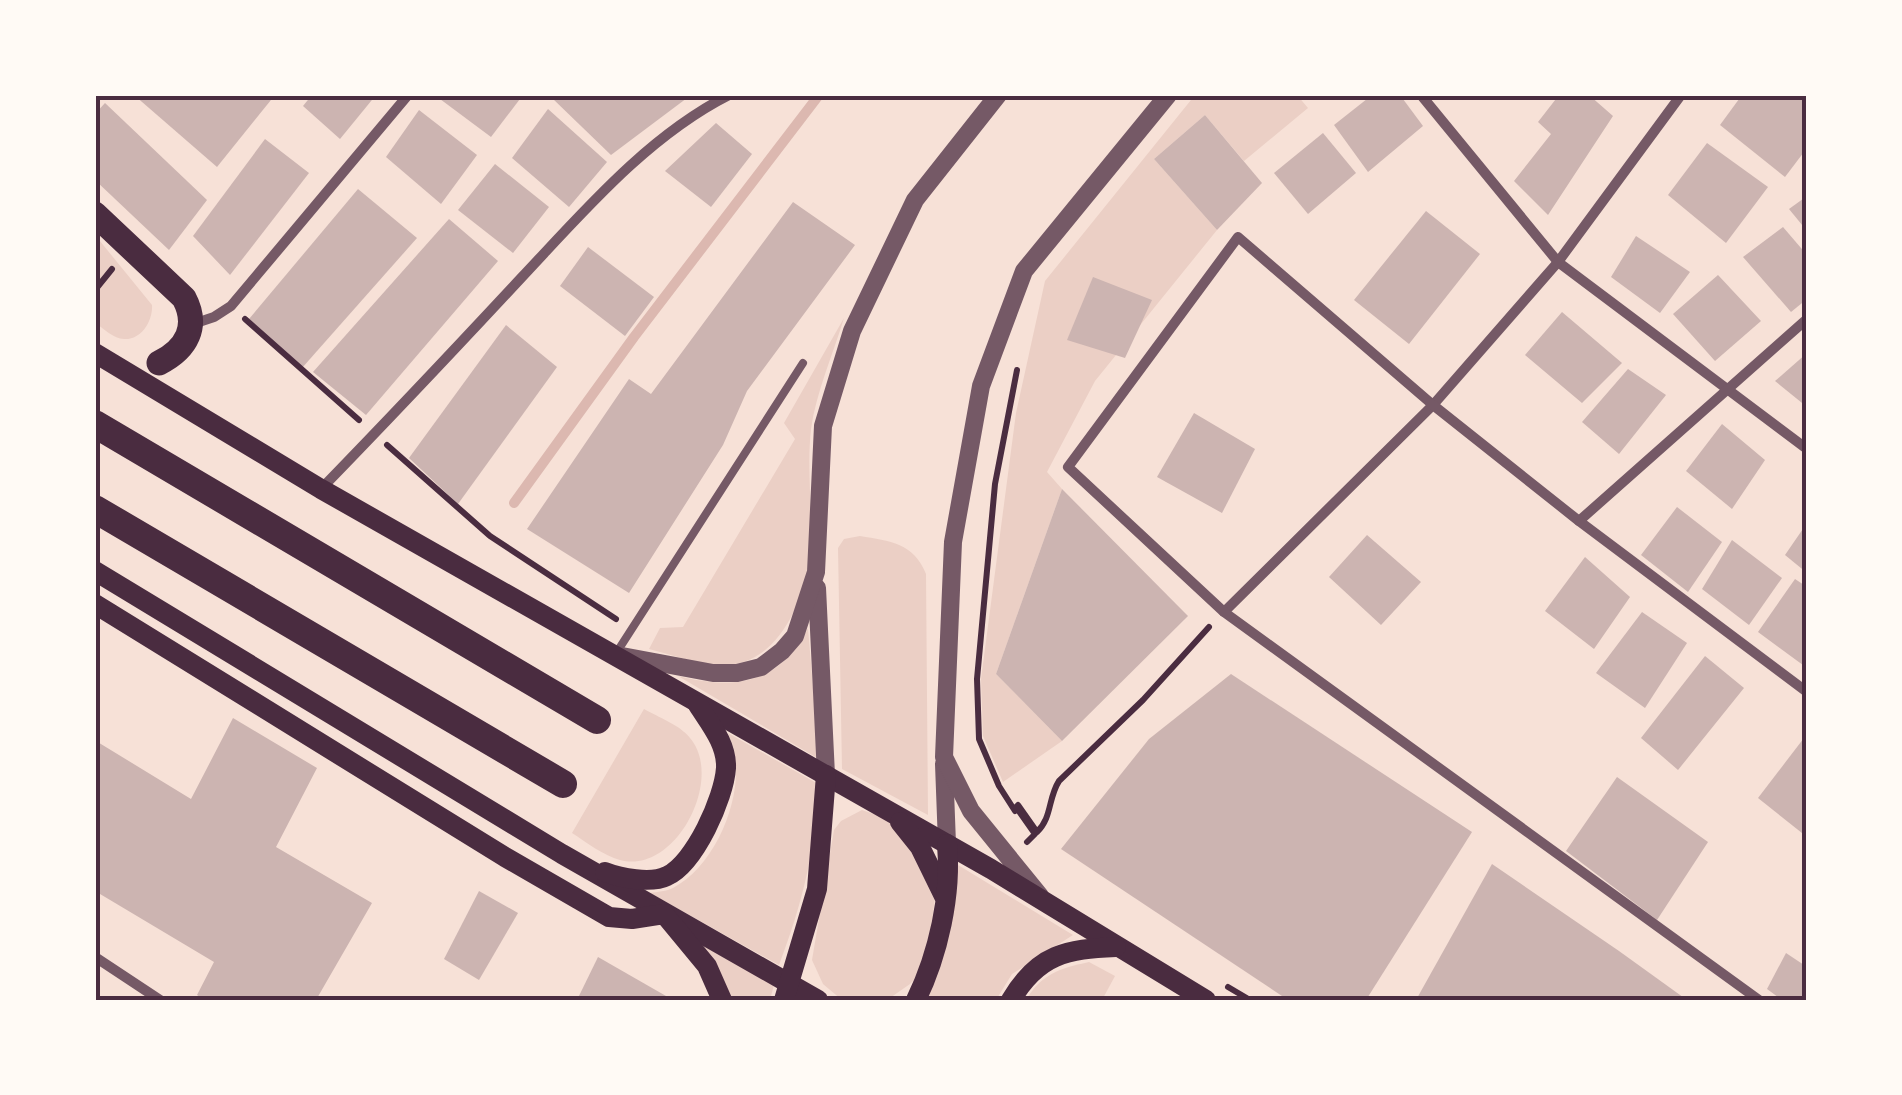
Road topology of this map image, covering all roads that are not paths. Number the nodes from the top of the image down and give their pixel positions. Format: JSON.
{"nodes":[{"id":1,"x":408,"y":95,"type":"edge"},
{"id":2,"x":728,"y":95,"type":"edge"},
{"id":3,"x":998,"y":95,"type":"edge"},
{"id":4,"x":1168,"y":95,"type":"edge"},
{"id":5,"x":1422,"y":95,"type":"edge"},
{"id":6,"x":1680,"y":95,"type":"edge"},
{"id":7,"x":95,"y":214,"type":"edge"},
{"id":8,"x":1558,"y":262,"type":"junction"},
{"id":9,"x":1807,"y":318,"type":"edge"},
{"id":10,"x":192,"y":324,"type":"junction"},
{"id":11,"x":103,"y":358,"type":"edge"},
{"id":12,"x":159,"y":362,"type":"joint"},
{"id":13,"x":802,"y":363,"type":"dead end"},
{"id":14,"x":1727,"y":388,"type":"junction"},
{"id":15,"x":1433,"y":405,"type":"junction"},
{"id":16,"x":95,"y":424,"type":"edge"},
{"id":17,"x":1807,"y":449,"type":"edge"},
{"id":18,"x":320,"y":490,"type":"junction"},
{"id":19,"x":95,"y":509,"type":"edge"},
{"id":20,"x":1580,"y":521,"type":"junction"},
{"id":21,"x":95,"y":571,"type":"edge"},
{"id":22,"x":816,"y":572,"type":"junction"},
{"id":23,"x":95,"y":604,"type":"edge"},
{"id":24,"x":1224,"y":612,"type":"junction"},
{"id":25,"x":615,"y":655,"type":"junction"},
{"id":26,"x":1807,"y":692,"type":"edge"},
{"id":27,"x":695,"y":700,"type":"junction"},
{"id":28,"x":597,"y":720,"type":"dead end"},
{"id":29,"x":944,"y":757,"type":"junction"},
{"id":30,"x":826,"y":776,"type":"junction"},
{"id":31,"x":563,"y":784,"type":"dead end"},
{"id":32,"x":885,"y":809,"type":"junction"},
{"id":33,"x":824,"y":826,"type":"junction"},
{"id":34,"x":947,"y":844,"type":"junction"},
{"id":35,"x":562,"y":854,"type":"junction"},
{"id":36,"x":944,"y":898,"type":"junction"},
{"id":37,"x":1047,"y":904,"type":"junction"},
{"id":38,"x":664,"y":914,"type":"junction"},
{"id":39,"x":804,"y":940,"type":"junction"},
{"id":40,"x":1116,"y":947,"type":"junction"},
{"id":41,"x":95,"y":957,"type":"edge"},
{"id":42,"x":786,"y":992,"type":"edge"},
{"id":43,"x":920,"y":992,"type":"edge"},
{"id":44,"x":143,"y":995,"type":"edge"},
{"id":45,"x":160,"y":1000,"type":"edge"},
{"id":46,"x":722,"y":1000,"type":"edge"},
{"id":47,"x":819,"y":1000,"type":"edge"},
{"id":48,"x":904,"y":1000,"type":"edge"},
{"id":49,"x":1011,"y":1000,"type":"edge"},
{"id":50,"x":1206,"y":1000,"type":"edge"},
{"id":51,"x":1760,"y":1000,"type":"edge"}],
"edges":[{"from":1,"to":10,"type":"street"},
{"from":2,"to":18,"type":"street"},
{"from":3,"to":22,"type":"street"},
{"from":4,"to":29,"type":"street"},
{"from":5,"to":8,"type":"street"},
{"from":6,"to":8,"type":"street"},
{"from":7,"to":10,"type":"main road"},
{"from":8,"to":14,"type":"street"},
{"from":8,"to":15,"type":"street"},
{"from":9,"to":14,"type":"street"},
{"from":10,"to":12,"type":"main road"},
{"from":11,"to":12,"type":"main road"},
{"from":11,"to":18,"type":"main road"},
{"from":13,"to":25,"type":"lane"},
{"from":14,"to":17,"type":"street"},
{"from":14,"to":20,"type":"street"},
{"from":15,"to":20,"type":"street"},
{"from":15,"to":24,"type":"street"},
{"from":15,"to":24,"type":"street"},
{"from":16,"to":28,"type":"highway"},
{"from":18,"to":25,"type":"main road"},
{"from":19,"to":31,"type":"highway"},
{"from":20,"to":26,"type":"street"},
{"from":21,"to":35,"type":"main road"},
{"from":22,"to":25,"type":"street"},
{"from":22,"to":30,"type":"street"},
{"from":23,"to":38,"type":"main road"},
{"from":24,"to":51,"type":"street"},
{"from":25,"to":27,"type":"main road"},
{"from":27,"to":30,"type":"main road"},
{"from":27,"to":35,"type":"main road"},
{"from":29,"to":34,"type":"street"},
{"from":29,"to":37,"type":"street"},
{"from":30,"to":32,"type":"main road"},
{"from":30,"to":33,"type":"main road"},
{"from":32,"to":33,"type":"main road"},
{"from":32,"to":34,"type":"main road"},
{"from":32,"to":36,"type":"main road"},
{"from":33,"to":39,"type":"main road"},
{"from":34,"to":36,"type":"main road"},
{"from":34,"to":37,"type":"main road"},
{"from":35,"to":38,"type":"main road"},
{"from":36,"to":43,"type":"main road"},
{"from":37,"to":40,"type":"main road"},
{"from":38,"to":42,"type":"main road"},
{"from":38,"to":46,"type":"main road"},
{"from":39,"to":42,"type":"main road"},
{"from":39,"to":47,"type":"main road"},
{"from":40,"to":49,"type":"main road"},
{"from":40,"to":50,"type":"main road"},
{"from":41,"to":44,"type":"street"},
{"from":42,"to":47,"type":"main road"},
{"from":43,"to":48,"type":"main road"},
{"from":44,"to":45,"type":"street"}]}
